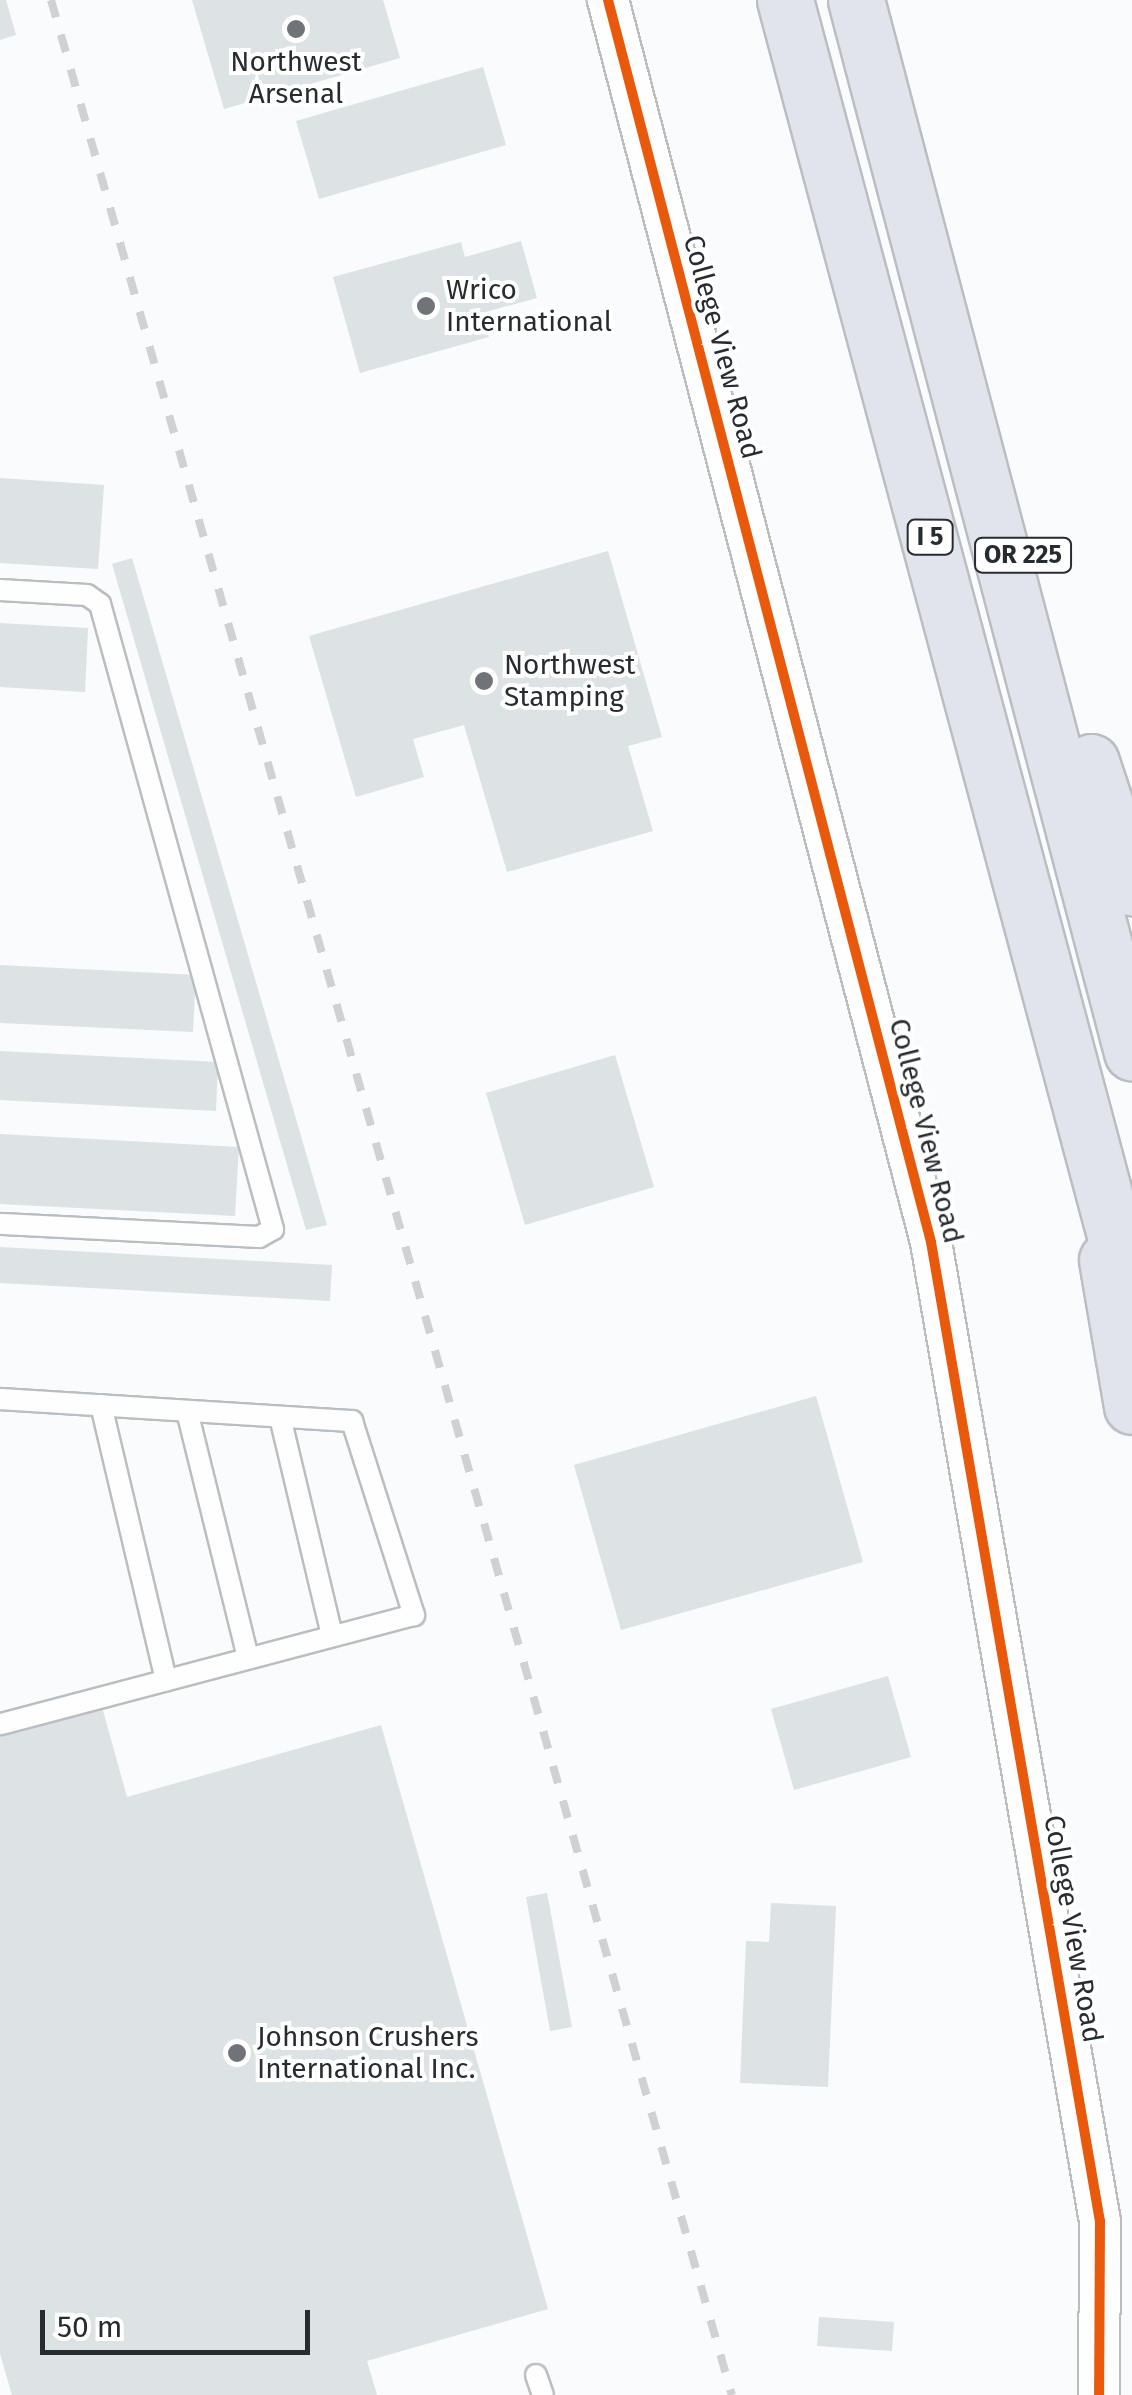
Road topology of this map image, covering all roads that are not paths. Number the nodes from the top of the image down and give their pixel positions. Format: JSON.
{"nodes":[{"id":1,"x":608,"y":0,"type":"edge"},
{"id":2,"x":784,"y":0,"type":"edge"},
{"id":3,"x":856,"y":0,"type":"edge"},
{"id":4,"x":914,"y":223,"type":"junction"},
{"id":5,"x":0,"y":590,"type":"edge"},
{"id":6,"x":1132,"y":887,"type":"edge"},
{"id":7,"x":1132,"y":1052,"type":"edge"},
{"id":8,"x":1075,"y":1074,"type":"junction"},
{"id":9,"x":0,"y":1224,"type":"edge"},
{"id":10,"x":1132,"y":1299,"type":"edge"},
{"id":11,"x":0,"y":1398,"type":"edge"},
{"id":12,"x":100,"y":1405,"type":"junction"},
{"id":13,"x":1132,"y":1406,"type":"edge"},
{"id":14,"x":188,"y":1411,"type":"junction"},
{"id":15,"x":280,"y":1417,"type":"junction"},
{"id":16,"x":332,"y":1636,"type":"junction"},
{"id":17,"x":248,"y":1658,"type":"junction"},
{"id":18,"x":166,"y":1680,"type":"junction"},
{"id":19,"x":1,"y":1720,"type":"edge"},
{"id":20,"x":1100,"y":2395,"type":"edge"}],
"edges":[{"from":1,"to":20,"type":"street","name":"College View Road"},
{"from":2,"to":8,"type":"highway","number":"I 5"},
{"from":3,"to":4,"type":"highway","number":"I 5"},
{"from":4,"to":6,"type":"highway","number":"OR 225"},
{"from":4,"to":7,"type":"highway","number":"I 5"},
{"from":5,"to":9,"type":"lane"},
{"from":8,"to":10,"type":"highway","number":"I 5"},
{"from":8,"to":13,"type":"highway"},
{"from":11,"to":12,"type":"lane"},
{"from":12,"to":14,"type":"lane"},
{"from":12,"to":18,"type":"lane"},
{"from":14,"to":15,"type":"lane"},
{"from":14,"to":17,"type":"lane"},
{"from":15,"to":16,"type":"lane"},
{"from":15,"to":16,"type":"lane"},
{"from":16,"to":17,"type":"lane"},
{"from":17,"to":18,"type":"lane"},
{"from":18,"to":19,"type":"lane"}]}
